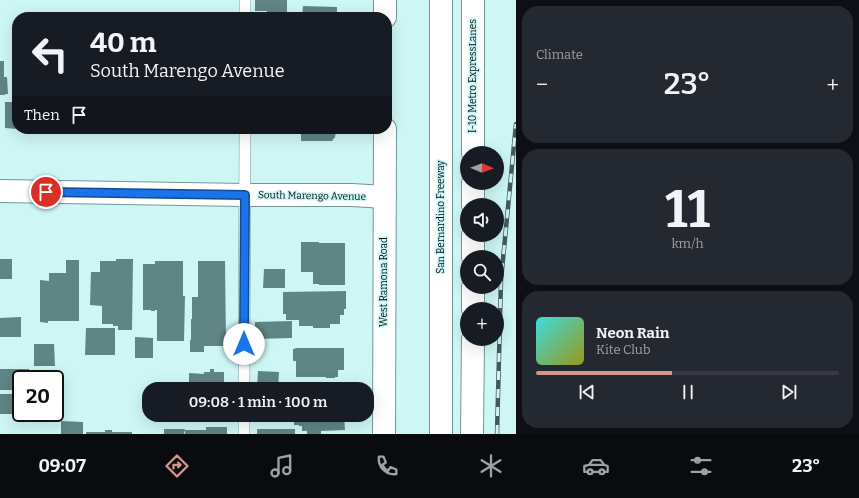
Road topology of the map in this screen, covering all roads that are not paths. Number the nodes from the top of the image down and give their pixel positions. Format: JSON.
{"nodes":[{"id":1,"x":245,"y":0,"type":"edge"},
{"id":2,"x":385,"y":0,"type":"edge"},
{"id":3,"x":441,"y":0,"type":"edge"},
{"id":4,"x":473,"y":0,"type":"edge"},
{"id":5,"x":245,"y":12,"type":"edge"},
{"id":6,"x":385,"y":12,"type":"edge"},
{"id":7,"x":245,"y":134,"type":"edge"},
{"id":8,"x":385,"y":134,"type":"edge"},
{"id":9,"x":473,"y":146,"type":"edge"},
{"id":10,"x":0,"y":191,"type":"edge"},
{"id":11,"x":245,"y":195,"type":"junction"},
{"id":12,"x":385,"y":197,"type":"junction"},
{"id":13,"x":473,"y":346,"type":"edge"},
{"id":14,"x":244,"y":382,"type":"edge"},
{"id":15,"x":244,"y":422,"type":"edge"},
{"id":16,"x":244,"y":434,"type":"edge"},
{"id":17,"x":384,"y":434,"type":"edge"},
{"id":18,"x":442,"y":434,"type":"edge"},
{"id":19,"x":472,"y":434,"type":"edge"}],
"edges":[{"from":1,"to":5,"type":"lane"},
{"from":2,"to":6,"type":"main road"},
{"from":3,"to":18,"type":"main road","name":"San Bernardino Freeway"},
{"from":4,"to":9,"type":"main road","name":"I-10 Metro ExpressLanes"},
{"from":7,"to":11,"type":"lane"},
{"from":8,"to":12,"type":"main road","name":"West Ramona Road"},
{"from":10,"to":11,"type":"main road","name":"South Marengo Avenue"},
{"from":11,"to":12,"type":"main road","name":"South Marengo Avenue"},
{"from":11,"to":14,"type":"lane"},
{"from":12,"to":17,"type":"main road","name":"West Ramona Road"},
{"from":13,"to":19,"type":"main road"},
{"from":15,"to":16,"type":"lane"}]}
